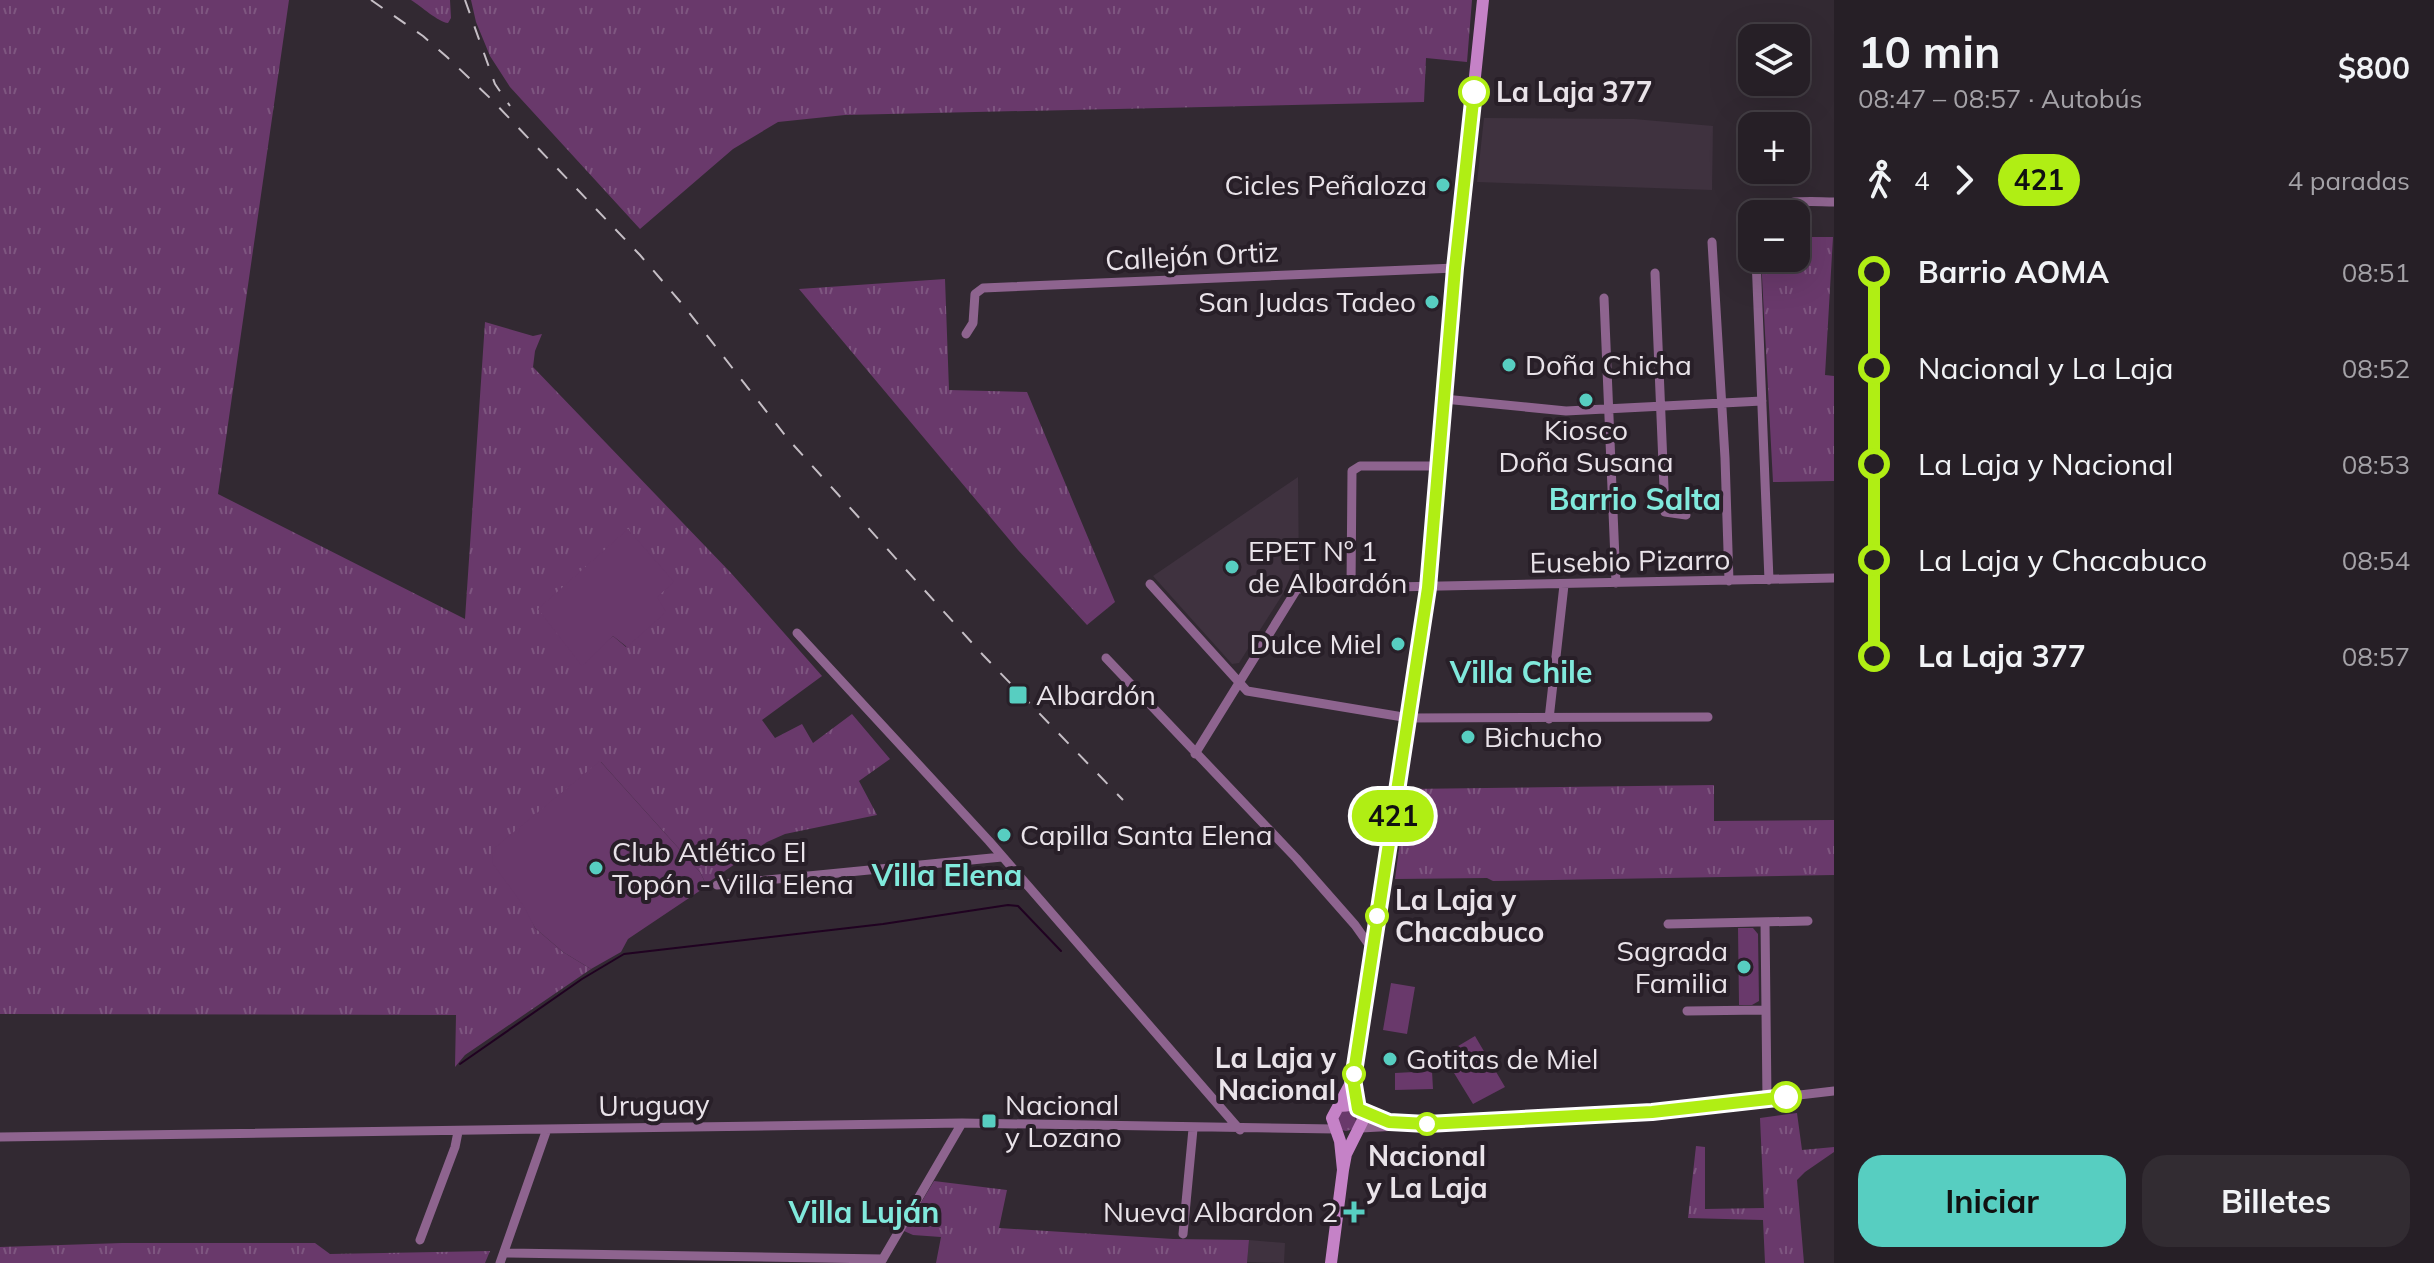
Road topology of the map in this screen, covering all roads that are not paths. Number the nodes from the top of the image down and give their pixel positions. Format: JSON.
{"nodes":[{"id":1,"x":1483,"y":0,"type":"edge"},
{"id":2,"x":1810,"y":202,"type":"edge"},
{"id":3,"x":1834,"y":202,"type":"edge"},
{"id":4,"x":1712,"y":242,"type":"dead end"},
{"id":5,"x":1455,"y":268,"type":"junction"},
{"id":6,"x":1757,"y":272,"type":"edge"},
{"id":7,"x":1655,"y":273,"type":"dead end"},
{"id":8,"x":1604,"y":298,"type":"dead end"},
{"id":9,"x":966,"y":334,"type":"dead end"},
{"id":10,"x":1444,"y":399,"type":"junction"},
{"id":11,"x":1762,"y":401,"type":"junction"},
{"id":12,"x":1722,"y":404,"type":"junction"},
{"id":13,"x":1659,"y":407,"type":"junction"},
{"id":14,"x":1607,"y":410,"type":"junction"},
{"id":15,"x":1438,"y":466,"type":"junction"},
{"id":16,"x":1686,"y":515,"type":"dead end"},
{"id":17,"x":1834,"y":578,"type":"edge"},
{"id":18,"x":1769,"y":580,"type":"junction"},
{"id":19,"x":1729,"y":581,"type":"junction"},
{"id":20,"x":1616,"y":583,"type":"junction"},
{"id":21,"x":1150,"y":584,"type":"dead end"},
{"id":22,"x":1564,"y":585,"type":"junction"},
{"id":23,"x":1351,"y":588,"type":"junction"},
{"id":24,"x":1428,"y":588,"type":"junction"},
{"id":25,"x":797,"y":633,"type":"dead end"},
{"id":26,"x":1106,"y":658,"type":"dead end"},
{"id":27,"x":1238,"y":682,"type":"junction"},
{"id":28,"x":1708,"y":717,"type":"dead end"},
{"id":29,"x":1409,"y":718,"type":"junction"},
{"id":30,"x":1549,"y":719,"type":"junction"},
{"id":31,"x":1195,"y":754,"type":"junction"},
{"id":32,"x":1002,"y":857,"type":"junction"},
{"id":33,"x":717,"y":885,"type":"dead end"},
{"id":34,"x":1808,"y":921,"type":"dead end"},
{"id":35,"x":1765,"y":922,"type":"junction"},
{"id":36,"x":1668,"y":924,"type":"dead end"},
{"id":37,"x":1372,"y":949,"type":"junction"},
{"id":38,"x":1764,"y":1010,"type":"junction"},
{"id":39,"x":1687,"y":1011,"type":"dead end"},
{"id":40,"x":1353,"y":1079,"type":"junction"},
{"id":41,"x":1834,"y":1091,"type":"edge"},
{"id":42,"x":1767,"y":1100,"type":"junction"},
{"id":43,"x":1337,"y":1109,"type":"junction"},
{"id":44,"x":1360,"y":1110,"type":"junction"},
{"id":45,"x":962,"y":1123,"type":"junction"},
{"id":46,"x":1402,"y":1125,"type":"junction"},
{"id":47,"x":1308,"y":1128,"type":"junction"},
{"id":48,"x":547,"y":1129,"type":"junction"},
{"id":49,"x":1193,"y":1129,"type":"junction"},
{"id":50,"x":1360,"y":1129,"type":"junction"},
{"id":51,"x":1240,"y":1130,"type":"junction"},
{"id":52,"x":1336,"y":1130,"type":"junction"},
{"id":53,"x":458,"y":1132,"type":"junction"},
{"id":54,"x":0,"y":1137,"type":"edge"},
{"id":55,"x":1343,"y":1170,"type":"junction"},
{"id":56,"x":1183,"y":1234,"type":"dead end"},
{"id":57,"x":420,"y":1240,"type":"dead end"},
{"id":58,"x":502,"y":1258,"type":"edge"},
{"id":59,"x":701,"y":1260,"type":"edge"},
{"id":60,"x":882,"y":1261,"type":"edge"},
{"id":61,"x":1331,"y":1263,"type":"edge"}],
"edges":[{"from":1,"to":5,"type":"main road"},
{"from":2,"to":3,"type":"street"},
{"from":4,"to":12,"type":"street"},
{"from":5,"to":9,"type":"street","name":"Callejón Ortiz"},
{"from":5,"to":10,"type":"main road"},
{"from":6,"to":11,"type":"street"},
{"from":7,"to":13,"type":"street"},
{"from":8,"to":14,"type":"street"},
{"from":10,"to":14,"type":"street"},
{"from":10,"to":15,"type":"main road"},
{"from":11,"to":12,"type":"street"},
{"from":11,"to":18,"type":"street"},
{"from":12,"to":13,"type":"street"},
{"from":12,"to":19,"type":"street"},
{"from":13,"to":14,"type":"street"},
{"from":13,"to":16,"type":"street"},
{"from":14,"to":20,"type":"street"},
{"from":15,"to":23,"type":"street"},
{"from":15,"to":24,"type":"main road"},
{"from":17,"to":18,"type":"street","name":"Eusebio Pizarro"},
{"from":18,"to":19,"type":"street","name":"Eusebio Pizarro"},
{"from":19,"to":20,"type":"street","name":"Eusebio Pizarro"},
{"from":20,"to":22,"type":"street","name":"Eusebio Pizarro"},
{"from":21,"to":27,"type":"street"},
{"from":22,"to":24,"type":"street","name":"Eusebio Pizarro"},
{"from":22,"to":30,"type":"street"},
{"from":23,"to":24,"type":"street","name":"Eusebio Pizarro"},
{"from":23,"to":27,"type":"street","name":"Eusebio Pizarro"},
{"from":24,"to":29,"type":"main road"},
{"from":25,"to":32,"type":"street"},
{"from":26,"to":31,"type":"street"},
{"from":27,"to":29,"type":"street"},
{"from":27,"to":31,"type":"street"},
{"from":28,"to":30,"type":"street"},
{"from":29,"to":30,"type":"street"},
{"from":29,"to":37,"type":"main road"},
{"from":31,"to":37,"type":"street"},
{"from":32,"to":33,"type":"street"},
{"from":32,"to":51,"type":"street"},
{"from":34,"to":35,"type":"street"},
{"from":35,"to":36,"type":"street"},
{"from":35,"to":38,"type":"street"},
{"from":37,"to":40,"type":"main road"},
{"from":38,"to":39,"type":"street"},
{"from":38,"to":42,"type":"street"},
{"from":40,"to":43,"type":"main road"},
{"from":40,"to":44,"type":"main road"},
{"from":41,"to":42,"type":"street"},
{"from":42,"to":46,"type":"street"},
{"from":43,"to":44,"type":"main road"},
{"from":43,"to":47,"type":"street","name":"Uruguay"},
{"from":43,"to":52,"type":"main road"},
{"from":44,"to":46,"type":"street"},
{"from":44,"to":50,"type":"main road"},
{"from":45,"to":48,"type":"street","name":"Uruguay"},
{"from":45,"to":49,"type":"street","name":"Uruguay"},
{"from":45,"to":60,"type":"street"},
{"from":46,"to":50,"type":"street"},
{"from":47,"to":51,"type":"street","name":"Uruguay"},
{"from":47,"to":52,"type":"street","name":"Uruguay"},
{"from":48,"to":53,"type":"street","name":"Uruguay"},
{"from":48,"to":58,"type":"street"},
{"from":49,"to":51,"type":"street","name":"Uruguay"},
{"from":49,"to":56,"type":"street"},
{"from":50,"to":52,"type":"main road"},
{"from":50,"to":55,"type":"main road"},
{"from":52,"to":55,"type":"main road"},
{"from":53,"to":54,"type":"street","name":"Uruguay"},
{"from":53,"to":57,"type":"street"},
{"from":55,"to":61,"type":"main road"},
{"from":58,"to":59,"type":"street"},
{"from":59,"to":60,"type":"street"}]}
